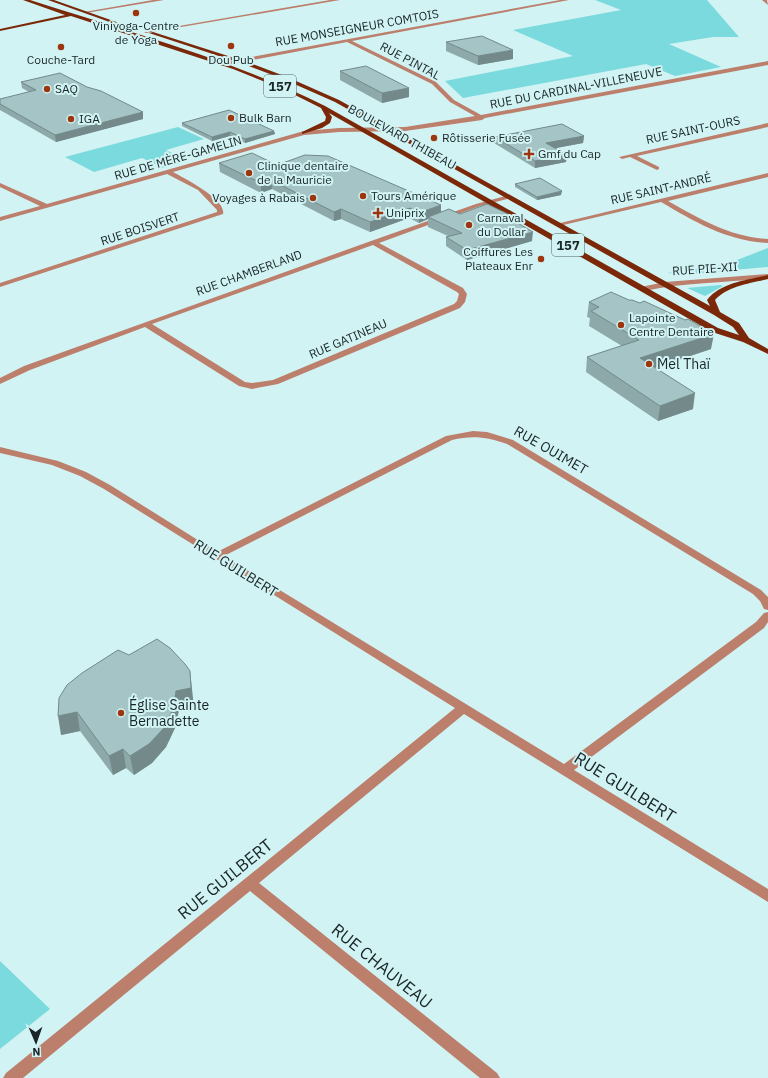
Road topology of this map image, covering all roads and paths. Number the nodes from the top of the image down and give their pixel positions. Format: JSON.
{"nodes":[{"id":1,"x":25,"y":0,"type":"edge"},
{"id":2,"x":50,"y":0,"type":"edge"},
{"id":3,"x":162,"y":0,"type":"edge"},
{"id":4,"x":338,"y":0,"type":"edge"},
{"id":5,"x":567,"y":0,"type":"edge"},
{"id":6,"x":764,"y":0,"type":"edge"},
{"id":7,"x":768,"y":4,"type":"edge"},
{"id":8,"x":86,"y":12,"type":"junction"},
{"id":9,"x":70,"y":15,"type":"junction"},
{"id":10,"x":125,"y":25,"type":"dead end"},
{"id":11,"x":0,"y":30,"type":"edge"},
{"id":12,"x":143,"y":31,"type":"joint"},
{"id":13,"x":346,"y":40,"type":"junction"},
{"id":14,"x":236,"y":60,"type":"junction"},
{"id":15,"x":768,"y":63,"type":"edge"},
{"id":16,"x":221,"y":64,"type":"junction"},
{"id":17,"x":323,"y":107,"type":"junction"},
{"id":18,"x":482,"y":118,"type":"junction"},
{"id":19,"x":768,"y":125,"type":"edge"},
{"id":20,"x":363,"y":129,"type":"junction"},
{"id":21,"x":388,"y":130,"type":"junction"},
{"id":22,"x":304,"y":133,"type":"junction"},
{"id":23,"x":632,"y":155,"type":"junction"},
{"id":24,"x":622,"y":157,"type":"dead end"},
{"id":25,"x":657,"y":168,"type":"dead end"},
{"id":26,"x":168,"y":172,"type":"junction"},
{"id":27,"x":768,"y":175,"type":"edge"},
{"id":28,"x":0,"y":185,"type":"edge"},
{"id":29,"x":509,"y":197,"type":"junction"},
{"id":30,"x":662,"y":200,"type":"junction"},
{"id":31,"x":491,"y":201,"type":"junction"},
{"id":32,"x":46,"y":206,"type":"junction"},
{"id":33,"x":0,"y":219,"type":"edge"},
{"id":34,"x":559,"y":224,"type":"junction"},
{"id":35,"x":768,"y":241,"type":"edge"},
{"id":36,"x":373,"y":242,"type":"junction"},
{"id":37,"x":768,"y":276,"type":"edge"},
{"id":38,"x":665,"y":284,"type":"junction"},
{"id":39,"x":0,"y":285,"type":"edge"},
{"id":40,"x":644,"y":289,"type":"junction"},
{"id":41,"x":718,"y":313,"type":"junction"},
{"id":42,"x":146,"y":324,"type":"junction"},
{"id":43,"x":746,"y":340,"type":"junction"},
{"id":44,"x":768,"y":352,"type":"edge"},
{"id":45,"x":0,"y":381,"type":"edge"},
{"id":46,"x":0,"y":450,"type":"edge"},
{"id":47,"x":216,"y":556,"type":"junction"},
{"id":48,"x":768,"y":607,"type":"edge"},
{"id":49,"x":768,"y":615,"type":"edge"},
{"id":50,"x":463,"y":708,"type":"junction"},
{"id":51,"x":564,"y":771,"type":"junction"},
{"id":52,"x":250,"y":883,"type":"junction"},
{"id":53,"x":768,"y":896,"type":"edge"},
{"id":54,"x":10,"y":1078,"type":"edge"},
{"id":55,"x":492,"y":1078,"type":"edge"}],
"edges":[{"from":1,"to":9,"type":"main road","name":"BOULEVARD THIBEAU","number":"157"},
{"from":2,"to":8,"type":"main road"},
{"from":3,"to":8,"type":"street"},
{"from":4,"to":12,"type":"street"},
{"from":5,"to":13,"type":"street","name":"RUE MONSEIGNEUR COMTOIS"},
{"from":6,"to":7,"type":"street"},
{"from":8,"to":9,"type":"main road"},
{"from":8,"to":10,"type":"main road"},
{"from":9,"to":11,"type":"main road"},
{"from":9,"to":16,"type":"main road","name":"BOULEVARD THIBEAU","number":"157"},
{"from":12,"to":14,"type":"main road","name":"BOULEVARD THIBEAU","number":"157"},
{"from":13,"to":14,"type":"street","name":"RUE MONSEIGNEUR COMTOIS"},
{"from":13,"to":18,"type":"street","name":"RUE PINTAL"},
{"from":14,"to":16,"type":"street","name":"RUE MONSEIGNEUR COMTOIS"},
{"from":14,"to":21,"type":"main road","name":"BOULEVARD THIBEAU","number":"157"},
{"from":15,"to":18,"type":"street","name":"RUE DU CARDINAL-VILLENEUVE"},
{"from":16,"to":17,"type":"main road","name":"BOULEVARD THIBEAU","number":"157"},
{"from":17,"to":20,"type":"main road","name":"BOULEVARD THIBEAU","number":"157"},
{"from":17,"to":22,"type":"main road"},
{"from":18,"to":21,"type":"street","name":"RUE DU CARDINAL-VILLENEUVE"},
{"from":19,"to":23,"type":"street","name":"RUE SAINT-OURS"},
{"from":20,"to":21,"type":"street","name":"RUE DU CARDINAL-VILLENEUVE"},
{"from":20,"to":22,"type":"street","name":"RUE DE MÈRE-GAMELIN"},
{"from":20,"to":31,"type":"main road","name":"BOULEVARD THIBEAU","number":"157"},
{"from":21,"to":29,"type":"main road","name":"BOULEVARD THIBEAU","number":"157"},
{"from":22,"to":26,"type":"street","name":"RUE DE MÈRE-GAMELIN"},
{"from":23,"to":24,"type":"street","name":"RUE SAINT-OURS"},
{"from":23,"to":25,"type":"street"},
{"from":26,"to":32,"type":"street","name":"RUE DE MÈRE-GAMELIN"},
{"from":26,"to":39,"type":"street","name":"RUE BOISVERT"},
{"from":27,"to":30,"type":"street","name":"RUE SAINT-ANDRÉ"},
{"from":28,"to":32,"type":"street"},
{"from":29,"to":31,"type":"street","name":"RUE CHAMBERLAND"},
{"from":29,"to":34,"type":"main road","name":"BOULEVARD THIBEAU","number":"157"},
{"from":30,"to":34,"type":"street","name":"RUE SAINT-ANDRÉ"},
{"from":30,"to":35,"type":"street"},
{"from":31,"to":36,"type":"street","name":"RUE CHAMBERLAND"},
{"from":31,"to":40,"type":"main road","name":"BOULEVARD THIBEAU","number":"157"},
{"from":32,"to":33,"type":"street","name":"RUE DE MÈRE-GAMELIN"},
{"from":34,"to":38,"type":"main road","name":"BOULEVARD THIBEAU","number":"157"},
{"from":36,"to":42,"type":"street","name":"RUE CHAMBERLAND"},
{"from":36,"to":42,"type":"street","name":"RUE GATINEAU"},
{"from":37,"to":38,"type":"street","name":"RUE PIE-XII"},
{"from":37,"to":41,"type":"main road"},
{"from":38,"to":40,"type":"street","name":"RUE PIE-XII"},
{"from":38,"to":41,"type":"main road","name":"BOULEVARD THIBEAU","number":"157"},
{"from":40,"to":43,"type":"main road","name":"BOULEVARD THIBEAU","number":"157"},
{"from":41,"to":43,"type":"main road","name":"BOULEVARD THIBEAU","number":"157"},
{"from":42,"to":45,"type":"street","name":"RUE CHAMBERLAND"},
{"from":43,"to":44,"type":"main road","name":"BOULEVARD THIBEAU","number":"157"},
{"from":46,"to":47,"type":"street","name":"RUE GUILBERT"},
{"from":47,"to":48,"type":"street","name":"RUE OUIMET"},
{"from":47,"to":50,"type":"street","name":"RUE GUILBERT"},
{"from":49,"to":51,"type":"street"},
{"from":50,"to":51,"type":"street","name":"RUE GUILBERT"},
{"from":50,"to":52,"type":"street","name":"RUE GUILBERT"},
{"from":51,"to":53,"type":"street","name":"RUE GUILBERT"},
{"from":52,"to":54,"type":"street","name":"RUE GUILBERT"},
{"from":52,"to":55,"type":"street","name":"RUE CHAUVEAU"}]}
